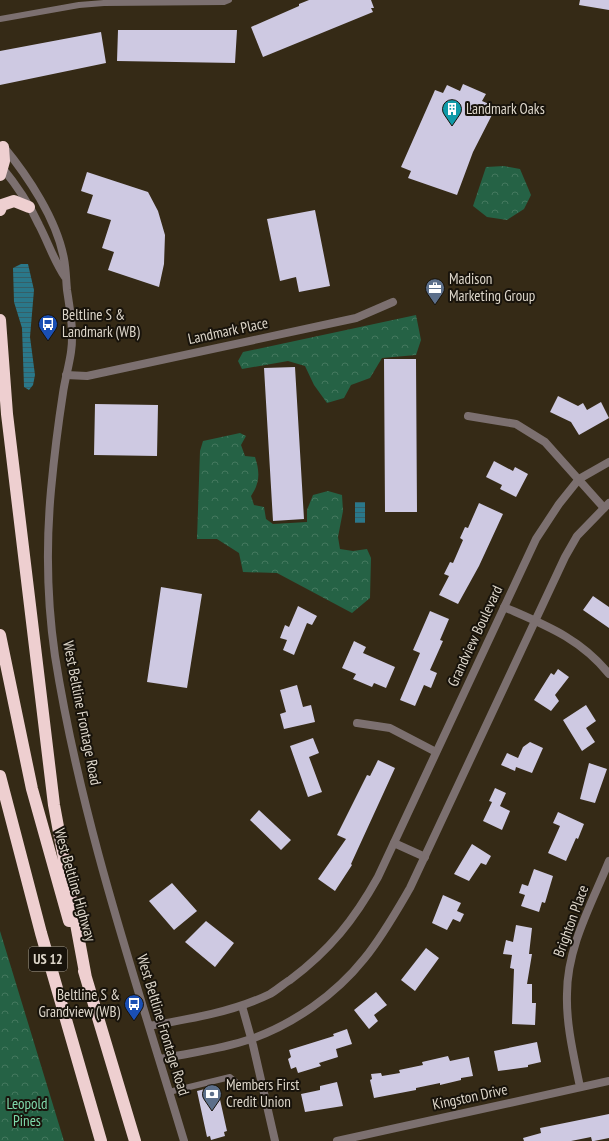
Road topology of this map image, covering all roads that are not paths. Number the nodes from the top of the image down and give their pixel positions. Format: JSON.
{"nodes":[{"id":1,"x":230,"y":0,"type":"edge"},
{"id":2,"x":0,"y":19,"type":"edge"},
{"id":3,"x":2,"y":145,"type":"edge"},
{"id":4,"x":1,"y":169,"type":"edge"},
{"id":5,"x":29,"y":207,"type":"junction"},
{"id":6,"x":0,"y":210,"type":"edge"},
{"id":7,"x":66,"y":278,"type":"junction"},
{"id":8,"x":393,"y":302,"type":"dead end"},
{"id":9,"x":0,"y":320,"type":"edge"},
{"id":10,"x":66,"y":375,"type":"junction"},
{"id":11,"x":468,"y":416,"type":"dead end"},
{"id":12,"x":609,"y":462,"type":"edge"},
{"id":13,"x":579,"y":479,"type":"junction"},
{"id":14,"x":606,"y":505,"type":"edge"},
{"id":15,"x":504,"y":607,"type":"junction"},
{"id":16,"x":535,"y":621,"type":"junction"},
{"id":17,"x":0,"y":635,"type":"edge"},
{"id":18,"x":609,"y":674,"type":"edge"},
{"id":19,"x":357,"y":723,"type":"dead end"},
{"id":20,"x":436,"y":752,"type":"junction"},
{"id":21,"x":0,"y":776,"type":"edge"},
{"id":22,"x":394,"y":843,"type":"junction"},
{"id":23,"x":425,"y":857,"type":"junction"},
{"id":24,"x":609,"y":861,"type":"edge"},
{"id":25,"x":86,"y":978,"type":"junction"},
{"id":26,"x":242,"y":1006,"type":"junction"},
{"id":27,"x":149,"y":1026,"type":"junction"},
{"id":28,"x":251,"y":1038,"type":"junction"},
{"id":29,"x":160,"y":1059,"type":"junction"},
{"id":30,"x":609,"y":1081,"type":"edge"},
{"id":31,"x":236,"y":1082,"type":"dead end"},
{"id":32,"x":580,"y":1087,"type":"junction"},
{"id":33,"x":169,"y":1092,"type":"junction"},
{"id":34,"x":102,"y":1141,"type":"edge"},
{"id":35,"x":135,"y":1141,"type":"edge"},
{"id":36,"x":184,"y":1141,"type":"edge"},
{"id":37,"x":275,"y":1141,"type":"edge"},
{"id":38,"x":337,"y":1141,"type":"edge"}],
"edges":[{"from":1,"to":2,"type":"lane"},
{"from":3,"to":4,"type":"highway"},
{"from":3,"to":7,"type":"street","name":"West Beltline Frontage Road"},
{"from":4,"to":5,"type":"street","name":"West Beltline Frontage Road"},
{"from":5,"to":6,"type":"highway"},
{"from":5,"to":7,"type":"street","name":"West Beltline Frontage Road"},
{"from":7,"to":10,"type":"street","name":"West Beltline Frontage Road"},
{"from":8,"to":10,"type":"street","name":"Landmark Place"},
{"from":9,"to":25,"type":"highway"},
{"from":10,"to":27,"type":"street","name":"West Beltline Frontage Road"},
{"from":11,"to":13,"type":"street"},
{"from":12,"to":13,"type":"street","name":"Grandview Boulevard"},
{"from":13,"to":14,"type":"street"},
{"from":13,"to":15,"type":"street","name":"Grandview Boulevard"},
{"from":14,"to":16,"type":"street"},
{"from":15,"to":16,"type":"street"},
{"from":15,"to":20,"type":"street","name":"Grandview Boulevard"},
{"from":16,"to":18,"type":"street"},
{"from":16,"to":23,"type":"street"},
{"from":17,"to":25,"type":"highway","name":"West Beltline Highway","number":"US 12"},
{"from":19,"to":20,"type":"street"},
{"from":20,"to":22,"type":"street","name":"Grandview Boulevard"},
{"from":21,"to":34,"type":"highway","number":"US 12"},
{"from":22,"to":23,"type":"street"},
{"from":22,"to":26,"type":"street","name":"Grandview Boulevard"},
{"from":23,"to":28,"type":"street"},
{"from":24,"to":32,"type":"street","name":"Brighton Place"},
{"from":25,"to":35,"type":"highway","name":"West Beltline Highway","number":"US 12"},
{"from":26,"to":27,"type":"street","name":"Grandview Boulevard"},
{"from":26,"to":28,"type":"street"},
{"from":27,"to":29,"type":"street","name":"West Beltline Frontage Road"},
{"from":28,"to":29,"type":"street"},
{"from":28,"to":37,"type":"street"},
{"from":29,"to":33,"type":"street","name":"West Beltline Frontage Road"},
{"from":30,"to":32,"type":"street","name":"Kingston Drive"},
{"from":31,"to":33,"type":"lane"},
{"from":32,"to":38,"type":"street","name":"Kingston Drive"},
{"from":33,"to":36,"type":"street","name":"West Beltline Frontage Road"}]}
